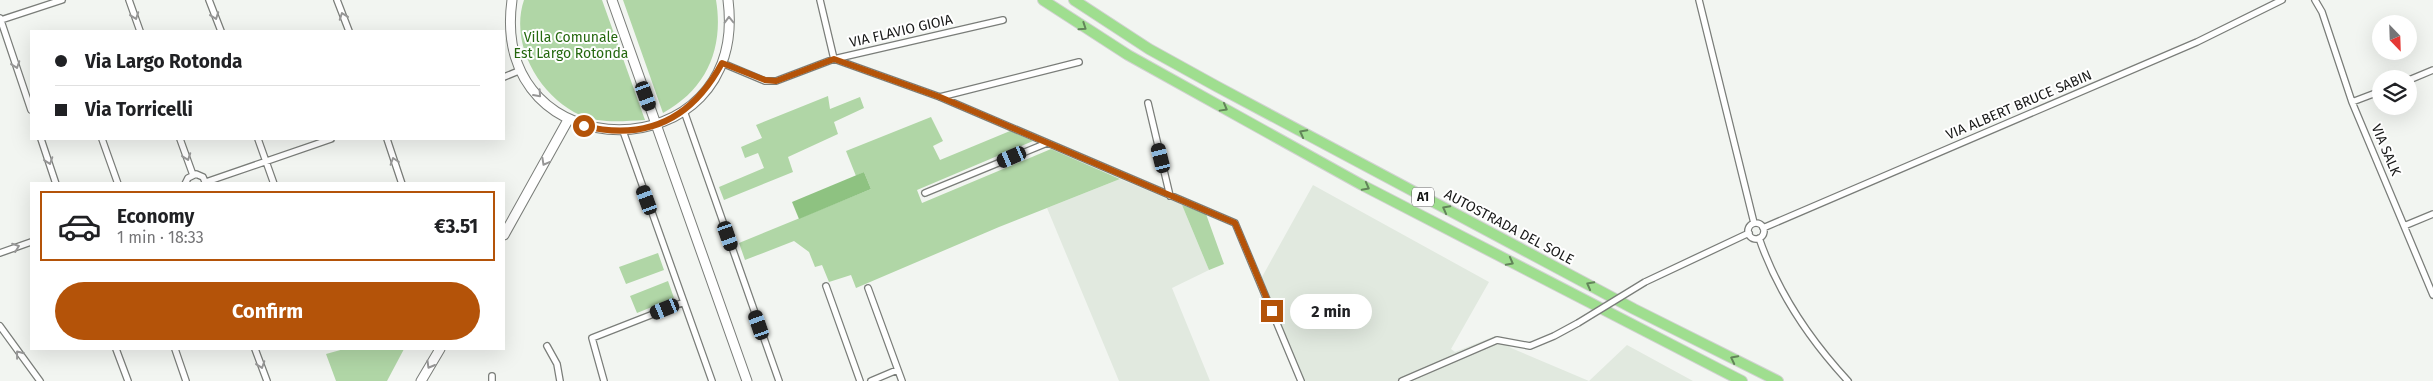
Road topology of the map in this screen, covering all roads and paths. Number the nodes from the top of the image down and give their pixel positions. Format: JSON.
{"nodes":[{"id":1,"x":62,"y":0,"type":"edge"},
{"id":2,"x":129,"y":0,"type":"edge"},
{"id":3,"x":210,"y":0,"type":"edge"},
{"id":4,"x":337,"y":0,"type":"edge"},
{"id":5,"x":512,"y":0,"type":"edge"},
{"id":6,"x":612,"y":0,"type":"edge"},
{"id":7,"x":728,"y":0,"type":"edge"},
{"id":8,"x":820,"y":0,"type":"edge"},
{"id":9,"x":1043,"y":0,"type":"edge"},
{"id":10,"x":1074,"y":0,"type":"edge"},
{"id":11,"x":1699,"y":0,"type":"edge"},
{"id":12,"x":2282,"y":0,"type":"edge"},
{"id":13,"x":2315,"y":0,"type":"edge"},
{"id":14,"x":2322,"y":0,"type":"edge"},
{"id":15,"x":2322,"y":12,"type":"junction"},
{"id":16,"x":0,"y":19,"type":"edge"},
{"id":17,"x":1003,"y":20,"type":"dead end"},
{"id":18,"x":140,"y":30,"type":"edge"},
{"id":19,"x":221,"y":30,"type":"edge"},
{"id":20,"x":349,"y":30,"type":"edge"},
{"id":21,"x":834,"y":59,"type":"junction"},
{"id":22,"x":1079,"y":62,"type":"dead end"},
{"id":23,"x":722,"y":63,"type":"junction"},
{"id":24,"x":521,"y":70,"type":"junction"},
{"id":25,"x":2433,"y":70,"type":"edge"},
{"id":26,"x":505,"y":77,"type":"edge"},
{"id":27,"x":2417,"y":77,"type":"edge"},
{"id":28,"x":2372,"y":94,"type":"edge"},
{"id":29,"x":940,"y":97,"type":"junction"},
{"id":30,"x":1148,"y":102,"type":"dead end"},
{"id":31,"x":2352,"y":102,"type":"junction"},
{"id":32,"x":30,"y":107,"type":"edge"},
{"id":33,"x":684,"y":111,"type":"junction"},
{"id":34,"x":568,"y":120,"type":"junction"},
{"id":35,"x":657,"y":125,"type":"junction"},
{"id":36,"x":623,"y":131,"type":"junction"},
{"id":37,"x":41,"y":140,"type":"edge"},
{"id":38,"x":102,"y":140,"type":"edge"},
{"id":39,"x":180,"y":140,"type":"edge"},
{"id":40,"x":258,"y":140,"type":"edge"},
{"id":41,"x":328,"y":140,"type":"edge"},
{"id":42,"x":387,"y":140,"type":"edge"},
{"id":43,"x":1047,"y":143,"type":"junction"},
{"id":44,"x":266,"y":161,"type":"junction"},
{"id":45,"x":193,"y":175,"type":"junction"},
{"id":46,"x":55,"y":182,"type":"edge"},
{"id":47,"x":117,"y":182,"type":"edge"},
{"id":48,"x":186,"y":182,"type":"edge"},
{"id":49,"x":206,"y":182,"type":"edge"},
{"id":50,"x":209,"y":182,"type":"edge"},
{"id":51,"x":273,"y":182,"type":"edge"},
{"id":52,"x":401,"y":182,"type":"edge"},
{"id":53,"x":925,"y":193,"type":"dead end"},
{"id":54,"x":1170,"y":196,"type":"junction"},
{"id":55,"x":2433,"y":214,"type":"edge"},
{"id":56,"x":1754,"y":223,"type":"junction"},
{"id":57,"x":2404,"y":226,"type":"junction"},
{"id":58,"x":1763,"y":228,"type":"junction"},
{"id":59,"x":505,"y":233,"type":"edge"},
{"id":60,"x":1749,"y":233,"type":"junction"},
{"id":61,"x":1759,"y":238,"type":"junction"},
{"id":62,"x":30,"y":242,"type":"edge"},
{"id":63,"x":0,"y":253,"type":"edge"},
{"id":64,"x":826,"y":286,"type":"dead end"},
{"id":65,"x":868,"y":288,"type":"dead end"},
{"id":66,"x":2433,"y":295,"type":"edge"},
{"id":67,"x":684,"y":302,"type":"junction"},
{"id":68,"x":0,"y":326,"type":"edge"},
{"id":69,"x":548,"y":346,"type":"dead end"},
{"id":70,"x":116,"y":350,"type":"edge"},
{"id":71,"x":175,"y":350,"type":"edge"},
{"id":72,"x":255,"y":350,"type":"edge"},
{"id":73,"x":439,"y":350,"type":"edge"},
{"id":74,"x":897,"y":370,"type":"junction"},
{"id":75,"x":40,"y":381,"type":"edge"},
{"id":76,"x":128,"y":381,"type":"edge"},
{"id":77,"x":186,"y":381,"type":"edge"},
{"id":78,"x":267,"y":381,"type":"edge"},
{"id":79,"x":421,"y":381,"type":"edge"},
{"id":80,"x":560,"y":381,"type":"edge"},
{"id":81,"x":604,"y":381,"type":"edge"},
{"id":82,"x":712,"y":381,"type":"edge"},
{"id":83,"x":747,"y":381,"type":"edge"},
{"id":84,"x":778,"y":381,"type":"edge"},
{"id":85,"x":860,"y":381,"type":"edge"},
{"id":86,"x":871,"y":381,"type":"edge"},
{"id":87,"x":902,"y":381,"type":"edge"},
{"id":88,"x":1301,"y":381,"type":"edge"},
{"id":89,"x":1402,"y":381,"type":"edge"},
{"id":90,"x":1742,"y":381,"type":"edge"},
{"id":91,"x":1778,"y":381,"type":"edge"},
{"id":92,"x":1848,"y":381,"type":"edge"}],
"edges":[{"from":1,"to":16,"type":"street"},
{"from":2,"to":18,"type":"street","one_way":true},
{"from":3,"to":19,"type":"street","one_way":true},
{"from":20,"to":4,"type":"street","one_way":true},
{"from":5,"to":24,"type":"street"},
{"from":6,"to":35,"type":"street"},
{"from":23,"to":7,"type":"street","one_way":true},
{"from":8,"to":21,"type":"street"},
{"from":9,"to":90,"type":"highway","number":"A1","one_way":true},
{"from":91,"to":10,"type":"highway","name":"AUTOSTRADA DEL SOLE","number":"A1","one_way":true},
{"from":11,"to":56,"type":"street"},
{"from":12,"to":58,"type":"street","name":"VIA ALBERT BRUCE SABIN"},
{"from":13,"to":15,"type":"street","name":"VIA SALK"},
{"from":14,"to":15,"type":"street","name":"VIA SALK"},
{"from":15,"to":31,"type":"street","name":"VIA SALK"},
{"from":16,"to":32,"type":"street","one_way":true},
{"from":17,"to":21,"type":"street","name":"VIA FLAVIO GIOIA"},
{"from":21,"to":23,"type":"street","name":"VIA FLAVIO GIOIA"},
{"from":21,"to":29,"type":"street"},
{"from":22,"to":29,"type":"street"},
{"from":23,"to":33,"type":"street"},
{"from":24,"to":26,"type":"street"},
{"from":24,"to":34,"type":"street","one_way":true},
{"from":25,"to":27,"type":"street"},
{"from":28,"to":31,"type":"street"},
{"from":29,"to":43,"type":"street"},
{"from":30,"to":54,"type":"street"},
{"from":31,"to":57,"type":"street","name":"VIA SALK"},
{"from":33,"to":35,"type":"street"},
{"from":33,"to":84,"type":"street"},
{"from":34,"to":36,"type":"street"},
{"from":34,"to":59,"type":"street","one_way":true},
{"from":35,"to":36,"type":"street"},
{"from":35,"to":83,"type":"street"},
{"from":36,"to":67,"type":"street"},
{"from":37,"to":46,"type":"street","one_way":true},
{"from":38,"to":47,"type":"street"},
{"from":39,"to":45,"type":"street","one_way":true},
{"from":40,"to":44,"type":"street"},
{"from":41,"to":44,"type":"street"},
{"from":52,"to":42,"type":"street","one_way":true},
{"from":43,"to":53,"type":"street"},
{"from":43,"to":54,"type":"street"},
{"from":44,"to":50,"type":"street"},
{"from":44,"to":51,"type":"street"},
{"from":45,"to":48,"type":"street"},
{"from":45,"to":49,"type":"street"},
{"from":54,"to":88,"type":"street"},
{"from":55,"to":57,"type":"street"},
{"from":56,"to":58,"type":"street"},
{"from":56,"to":60,"type":"street"},
{"from":57,"to":66,"type":"street","name":"VIA SALK"},
{"from":58,"to":61,"type":"street"},
{"from":60,"to":61,"type":"street"},
{"from":60,"to":89,"type":"street","bridge":true},
{"from":61,"to":92,"type":"street"},
{"from":63,"to":62,"type":"street","one_way":true},
{"from":64,"to":85,"type":"street"},
{"from":65,"to":74,"type":"street"},
{"from":67,"to":81,"type":"street"},
{"from":67,"to":82,"type":"street"},
{"from":75,"to":68,"type":"street","one_way":true},
{"from":69,"to":80,"type":"street"},
{"from":70,"to":76,"type":"street"},
{"from":71,"to":77,"type":"street"},
{"from":72,"to":78,"type":"street","one_way":true},
{"from":73,"to":79,"type":"street","one_way":true},
{"from":74,"to":86,"type":"street"},
{"from":74,"to":87,"type":"street"}]}
